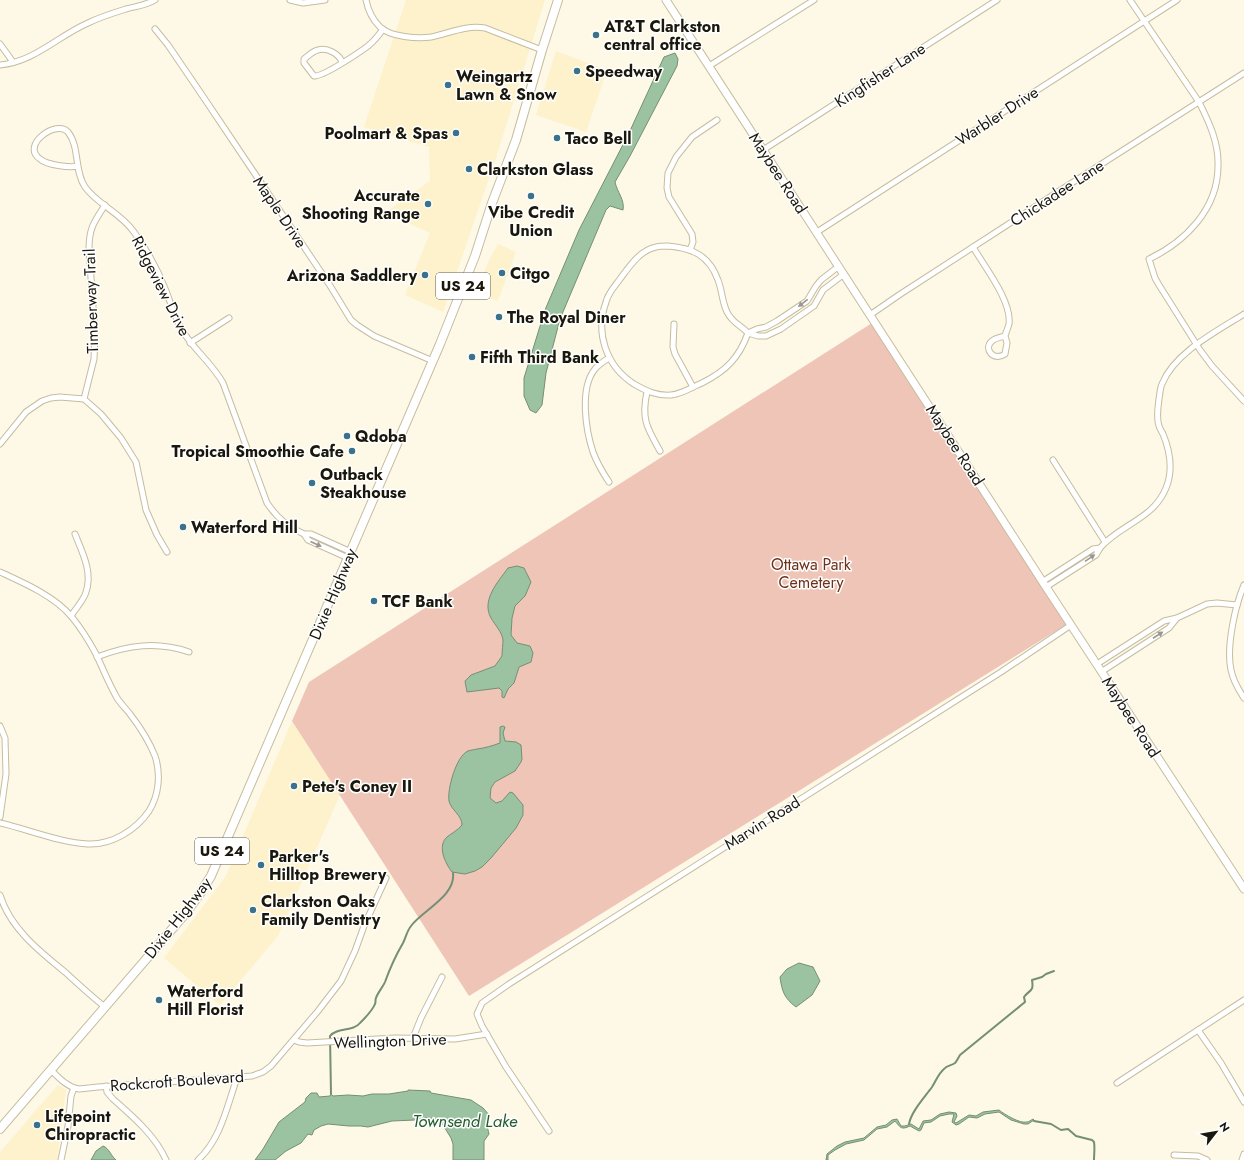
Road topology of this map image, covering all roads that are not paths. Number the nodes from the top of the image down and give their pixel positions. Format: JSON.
{"nodes":[{"id":1,"x":155,"y":0,"type":"edge"},
{"id":2,"x":290,"y":0,"type":"edge"},
{"id":3,"x":325,"y":0,"type":"edge"},
{"id":4,"x":366,"y":0,"type":"edge"},
{"id":5,"x":558,"y":0,"type":"edge"},
{"id":6,"x":666,"y":0,"type":"edge"},
{"id":7,"x":814,"y":0,"type":"edge"},
{"id":8,"x":996,"y":0,"type":"edge"},
{"id":9,"x":1130,"y":0,"type":"edge"},
{"id":10,"x":1177,"y":0,"type":"edge"},
{"id":11,"x":1145,"y":21,"type":"junction"},
{"id":12,"x":155,"y":29,"type":"dead end"},
{"id":13,"x":383,"y":29,"type":"junction"},
{"id":14,"x":0,"y":44,"type":"edge"},
{"id":15,"x":542,"y":50,"type":"junction"},
{"id":16,"x":13,"y":62,"type":"junction"},
{"id":17,"x":342,"y":62,"type":"junction"},
{"id":18,"x":0,"y":65,"type":"edge"},
{"id":19,"x":709,"y":66,"type":"junction"},
{"id":20,"x":1244,"y":73,"type":"edge"},
{"id":21,"x":1199,"y":102,"type":"junction"},
{"id":22,"x":717,"y":120,"type":"dead end"},
{"id":23,"x":763,"y":150,"type":"junction"},
{"id":24,"x":78,"y":166,"type":"junction"},
{"id":25,"x":105,"y":205,"type":"junction"},
{"id":26,"x":817,"y":232,"type":"junction"},
{"id":27,"x":972,"y":248,"type":"junction"},
{"id":28,"x":690,"y":250,"type":"junction"},
{"id":29,"x":839,"y":266,"type":"junction"},
{"id":30,"x":844,"y":274,"type":"junction"},
{"id":31,"x":816,"y":286,"type":"junction"},
{"id":32,"x":823,"y":290,"type":"junction"},
{"id":33,"x":1244,"y":314,"type":"edge"},
{"id":34,"x":870,"y":315,"type":"junction"},
{"id":35,"x":229,"y":318,"type":"dead end"},
{"id":36,"x":777,"y":321,"type":"junction"},
{"id":37,"x":674,"y":324,"type":"dead end"},
{"id":38,"x":781,"y":329,"type":"junction"},
{"id":39,"x":748,"y":333,"type":"junction"},
{"id":40,"x":1005,"y":336,"type":"dead end"},
{"id":41,"x":190,"y":343,"type":"junction"},
{"id":42,"x":1196,"y":345,"type":"junction"},
{"id":43,"x":610,"y":358,"type":"junction"},
{"id":44,"x":433,"y":361,"type":"junction"},
{"id":45,"x":693,"y":387,"type":"junction"},
{"id":46,"x":647,"y":392,"type":"junction"},
{"id":47,"x":84,"y":399,"type":"junction"},
{"id":48,"x":1244,"y":401,"type":"edge"},
{"id":49,"x":0,"y":444,"type":"edge"},
{"id":50,"x":660,"y":451,"type":"dead end"},
{"id":51,"x":1053,"y":460,"type":"dead end"},
{"id":52,"x":609,"y":482,"type":"dead end"},
{"id":53,"x":75,"y":534,"type":"dead end"},
{"id":54,"x":1105,"y":542,"type":"junction"},
{"id":55,"x":1100,"y":548,"type":"junction"},
{"id":56,"x":167,"y":552,"type":"dead end"},
{"id":57,"x":350,"y":555,"type":"junction"},
{"id":58,"x":1074,"y":561,"type":"junction"},
{"id":59,"x":1077,"y":567,"type":"junction"},
{"id":60,"x":0,"y":572,"type":"edge"},
{"id":61,"x":1044,"y":584,"type":"junction"},
{"id":62,"x":1244,"y":585,"type":"edge"},
{"id":63,"x":1238,"y":605,"type":"junction"},
{"id":64,"x":71,"y":616,"type":"junction"},
{"id":65,"x":1177,"y":618,"type":"junction"},
{"id":66,"x":1071,"y":625,"type":"junction"},
{"id":67,"x":1140,"y":637,"type":"junction"},
{"id":68,"x":1145,"y":644,"type":"junction"},
{"id":69,"x":189,"y":652,"type":"dead end"},
{"id":70,"x":97,"y":657,"type":"junction"},
{"id":71,"x":1097,"y":664,"type":"junction"},
{"id":72,"x":1101,"y":672,"type":"junction"},
{"id":73,"x":1244,"y":698,"type":"edge"},
{"id":74,"x":0,"y":726,"type":"edge"},
{"id":75,"x":0,"y":817,"type":"edge"},
{"id":76,"x":0,"y":823,"type":"edge"},
{"id":77,"x":386,"y":878,"type":"dead end"},
{"id":78,"x":1244,"y":889,"type":"edge"},
{"id":79,"x":0,"y":895,"type":"edge"},
{"id":80,"x":442,"y":977,"type":"dead end"},
{"id":81,"x":1244,"y":1000,"type":"edge"},
{"id":82,"x":105,"y":1007,"type":"junction"},
{"id":83,"x":1198,"y":1030,"type":"junction"},
{"id":84,"x":487,"y":1034,"type":"junction"},
{"id":85,"x":413,"y":1038,"type":"junction"},
{"id":86,"x":294,"y":1040,"type":"junction"},
{"id":87,"x":51,"y":1070,"type":"junction"},
{"id":88,"x":237,"y":1078,"type":"junction"},
{"id":89,"x":1117,"y":1083,"type":"dead end"},
{"id":90,"x":106,"y":1086,"type":"junction"},
{"id":91,"x":74,"y":1088,"type":"junction"},
{"id":92,"x":1244,"y":1102,"type":"edge"},
{"id":93,"x":0,"y":1129,"type":"edge"},
{"id":94,"x":549,"y":1131,"type":"dead end"},
{"id":95,"x":1244,"y":1154,"type":"edge"},
{"id":96,"x":1174,"y":1155,"type":"dead end"},
{"id":97,"x":61,"y":1160,"type":"edge"},
{"id":98,"x":166,"y":1160,"type":"edge"},
{"id":99,"x":198,"y":1160,"type":"edge"},
{"id":100,"x":1207,"y":1160,"type":"edge"},
{"id":101,"x":1242,"y":1160,"type":"edge"}],
"edges":[{"from":1,"to":16,"type":"street"},
{"from":2,"to":3,"type":"street"},
{"from":4,"to":13,"type":"street"},
{"from":5,"to":15,"type":"main road","name":"Dixie Highway","number":"US 24"},
{"from":6,"to":19,"type":"main road","name":"Maybee Road"},
{"from":7,"to":19,"type":"street"},
{"from":8,"to":23,"type":"street","name":"Kingfisher Lane"},
{"from":9,"to":11,"type":"street"},
{"from":10,"to":11,"type":"street","name":"Warbler Drive"},
{"from":11,"to":21,"type":"street"},
{"from":11,"to":26,"type":"street","name":"Warbler Drive"},
{"from":12,"to":44,"type":"street","name":"Maple Drive"},
{"from":13,"to":15,"type":"street"},
{"from":13,"to":17,"type":"street"},
{"from":14,"to":16,"type":"street"},
{"from":15,"to":44,"type":"main road","name":"Dixie Highway","number":"US 24"},
{"from":16,"to":18,"type":"street"},
{"from":17,"to":17,"type":"street"},
{"from":19,"to":23,"type":"main road","name":"Maybee Road"},
{"from":20,"to":21,"type":"street","name":"Chickadee Lane"},
{"from":21,"to":27,"type":"street","name":"Chickadee Lane"},
{"from":21,"to":42,"type":"street"},
{"from":22,"to":28,"type":"street"},
{"from":23,"to":26,"type":"main road","name":"Maybee Road"},
{"from":24,"to":24,"type":"street","name":"Ridgeview Drive"},
{"from":24,"to":25,"type":"street","name":"Ridgeview Drive"},
{"from":25,"to":41,"type":"street","name":"Ridgeview Drive"},
{"from":25,"to":47,"type":"street","name":"Timberway Trail"},
{"from":26,"to":29,"type":"main road","name":"Maybee Road"},
{"from":27,"to":34,"type":"street","name":"Chickadee Lane"},
{"from":27,"to":40,"type":"street"},
{"from":28,"to":39,"type":"street"},
{"from":28,"to":43,"type":"street"},
{"from":29,"to":30,"type":"main road","name":"Maybee Road"},
{"from":29,"to":31,"type":"street"},
{"from":30,"to":32,"type":"street"},
{"from":30,"to":34,"type":"main road","name":"Maybee Road"},
{"from":31,"to":32,"type":"street"},
{"from":31,"to":36,"type":"street","one_way":true},
{"from":32,"to":38,"type":"street"},
{"from":33,"to":42,"type":"street"},
{"from":34,"to":61,"type":"main road","name":"Maybee Road"},
{"from":35,"to":41,"type":"street"},
{"from":36,"to":38,"type":"street"},
{"from":36,"to":39,"type":"street"},
{"from":37,"to":45,"type":"street"},
{"from":38,"to":39,"type":"street"},
{"from":39,"to":45,"type":"street"},
{"from":41,"to":57,"type":"street","name":"Ridgeview Drive"},
{"from":42,"to":48,"type":"street"},
{"from":42,"to":54,"type":"street"},
{"from":43,"to":46,"type":"street"},
{"from":43,"to":52,"type":"street"},
{"from":44,"to":57,"type":"main road","name":"Dixie Highway","number":"US 24"},
{"from":45,"to":46,"type":"street"},
{"from":46,"to":50,"type":"street"},
{"from":47,"to":49,"type":"street"},
{"from":47,"to":56,"type":"street"},
{"from":51,"to":54,"type":"street"},
{"from":53,"to":64,"type":"street"},
{"from":54,"to":55,"type":"street"},
{"from":55,"to":58,"type":"street"},
{"from":59,"to":55,"type":"street","one_way":true},
{"from":57,"to":82,"type":"main road","name":"Dixie Highway","number":"US 24"},
{"from":58,"to":59,"type":"street"},
{"from":58,"to":61,"type":"street"},
{"from":59,"to":61,"type":"street"},
{"from":60,"to":64,"type":"street"},
{"from":61,"to":66,"type":"main road","name":"Maybee Road"},
{"from":62,"to":63,"type":"street"},
{"from":63,"to":65,"type":"street"},
{"from":63,"to":73,"type":"street"},
{"from":64,"to":70,"type":"street"},
{"from":65,"to":67,"type":"street"},
{"from":68,"to":65,"type":"street","one_way":true},
{"from":66,"to":71,"type":"main road","name":"Maybee Road"},
{"from":66,"to":84,"type":"street","name":"Marvin Road"},
{"from":67,"to":68,"type":"street"},
{"from":67,"to":71,"type":"street"},
{"from":68,"to":72,"type":"street"},
{"from":69,"to":70,"type":"street"},
{"from":70,"to":76,"type":"street"},
{"from":71,"to":72,"type":"main road","name":"Maybee Road"},
{"from":72,"to":78,"type":"main road","name":"Maybee Road"},
{"from":74,"to":75,"type":"street"},
{"from":77,"to":86,"type":"street","name":"Rockcroft Boulevard"},
{"from":79,"to":82,"type":"street"},
{"from":80,"to":85,"type":"street"},
{"from":81,"to":83,"type":"street"},
{"from":82,"to":87,"type":"main road","name":"Dixie Highway","number":"US 24"},
{"from":83,"to":89,"type":"street"},
{"from":83,"to":92,"type":"street"},
{"from":84,"to":85,"type":"street","name":"Wellington Drive"},
{"from":84,"to":94,"type":"street"},
{"from":85,"to":86,"type":"street","name":"Wellington Drive"},
{"from":86,"to":88,"type":"street","name":"Rockcroft Boulevard"},
{"from":87,"to":91,"type":"street"},
{"from":87,"to":93,"type":"main road","name":"Dixie Highway","number":"US 24"},
{"from":88,"to":90,"type":"street","name":"Rockcroft Boulevard"},
{"from":88,"to":99,"type":"street"},
{"from":90,"to":91,"type":"street","name":"Rockcroft Boulevard"},
{"from":90,"to":98,"type":"street"},
{"from":91,"to":97,"type":"street"},
{"from":95,"to":101,"type":"street"},
{"from":96,"to":100,"type":"street"}]}
